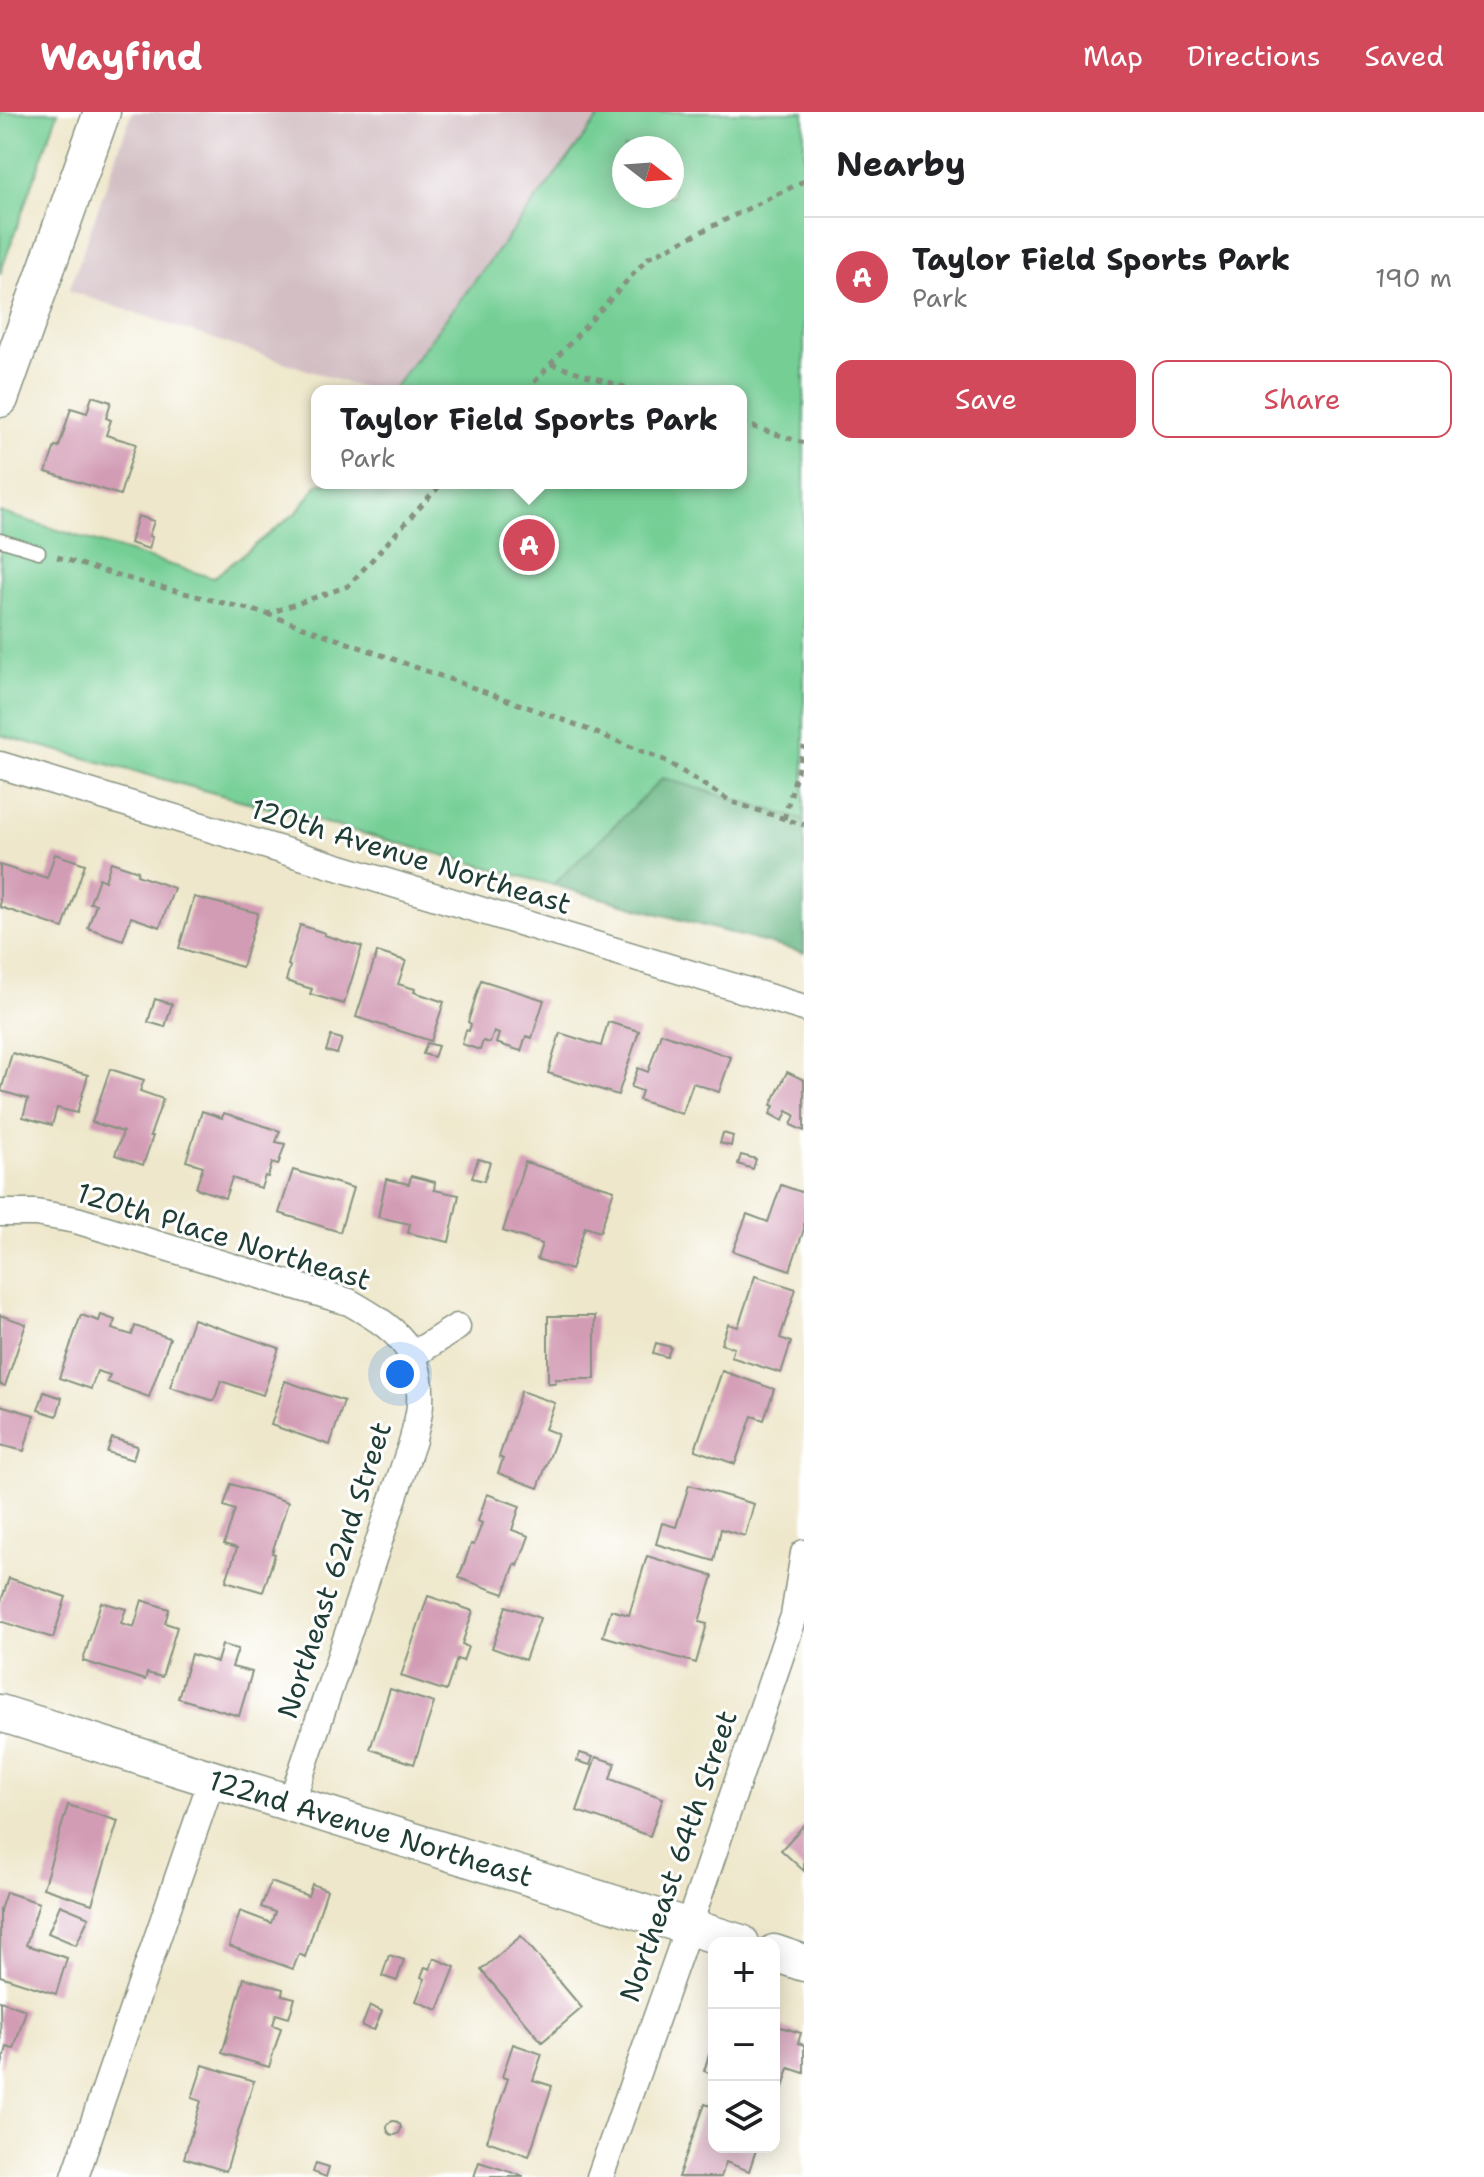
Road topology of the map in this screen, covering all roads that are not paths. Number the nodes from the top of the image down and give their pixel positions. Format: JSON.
{"nodes":[{"id":1,"x":102,"y":112,"type":"edge"},
{"id":2,"x":0,"y":399,"type":"edge"},
{"id":3,"x":0,"y":540,"type":"edge"},
{"id":4,"x":39,"y":552,"type":"road end"},
{"id":5,"x":0,"y":765,"type":"edge"},
{"id":6,"x":804,"y":1008,"type":"edge"},
{"id":7,"x":0,"y":1213,"type":"edge"},
{"id":8,"x":457,"y":1327,"type":"dead end"},
{"id":9,"x":413,"y":1355,"type":"junction"},
{"id":10,"x":804,"y":1553,"type":"edge"},
{"id":11,"x":0,"y":1713,"type":"edge"},
{"id":12,"x":212,"y":1779,"type":"junction"},
{"id":13,"x":291,"y":1803,"type":"junction"},
{"id":14,"x":688,"y":1926,"type":"junction"},
{"id":15,"x":722,"y":1937,"type":"edge"},
{"id":16,"x":780,"y":1955,"type":"edge"},
{"id":17,"x":804,"y":1963,"type":"edge"},
{"id":18,"x":75,"y":2177,"type":"edge"},
{"id":19,"x":600,"y":2177,"type":"edge"}],
"edges":[{"from":1,"to":2,"type":"street"},
{"from":3,"to":4,"type":"lane"},
{"from":5,"to":6,"type":"street","name":"120th Avenue Northeast"},
{"from":7,"to":9,"type":"street","name":"120th Place Northeast"},
{"from":8,"to":9,"type":"street"},
{"from":9,"to":13,"type":"street","name":"Northeast 62nd Street"},
{"from":10,"to":14,"type":"street","name":"Northeast 64th Street"},
{"from":11,"to":12,"type":"street","name":"122nd Avenue Northeast"},
{"from":12,"to":13,"type":"street","name":"122nd Avenue Northeast"},
{"from":12,"to":18,"type":"street"},
{"from":13,"to":14,"type":"street","name":"122nd Avenue Northeast"},
{"from":14,"to":15,"type":"street","name":"122nd Avenue Northeast"},
{"from":14,"to":19,"type":"street","name":"Northeast 64th Street"},
{"from":16,"to":17,"type":"street"}]}
